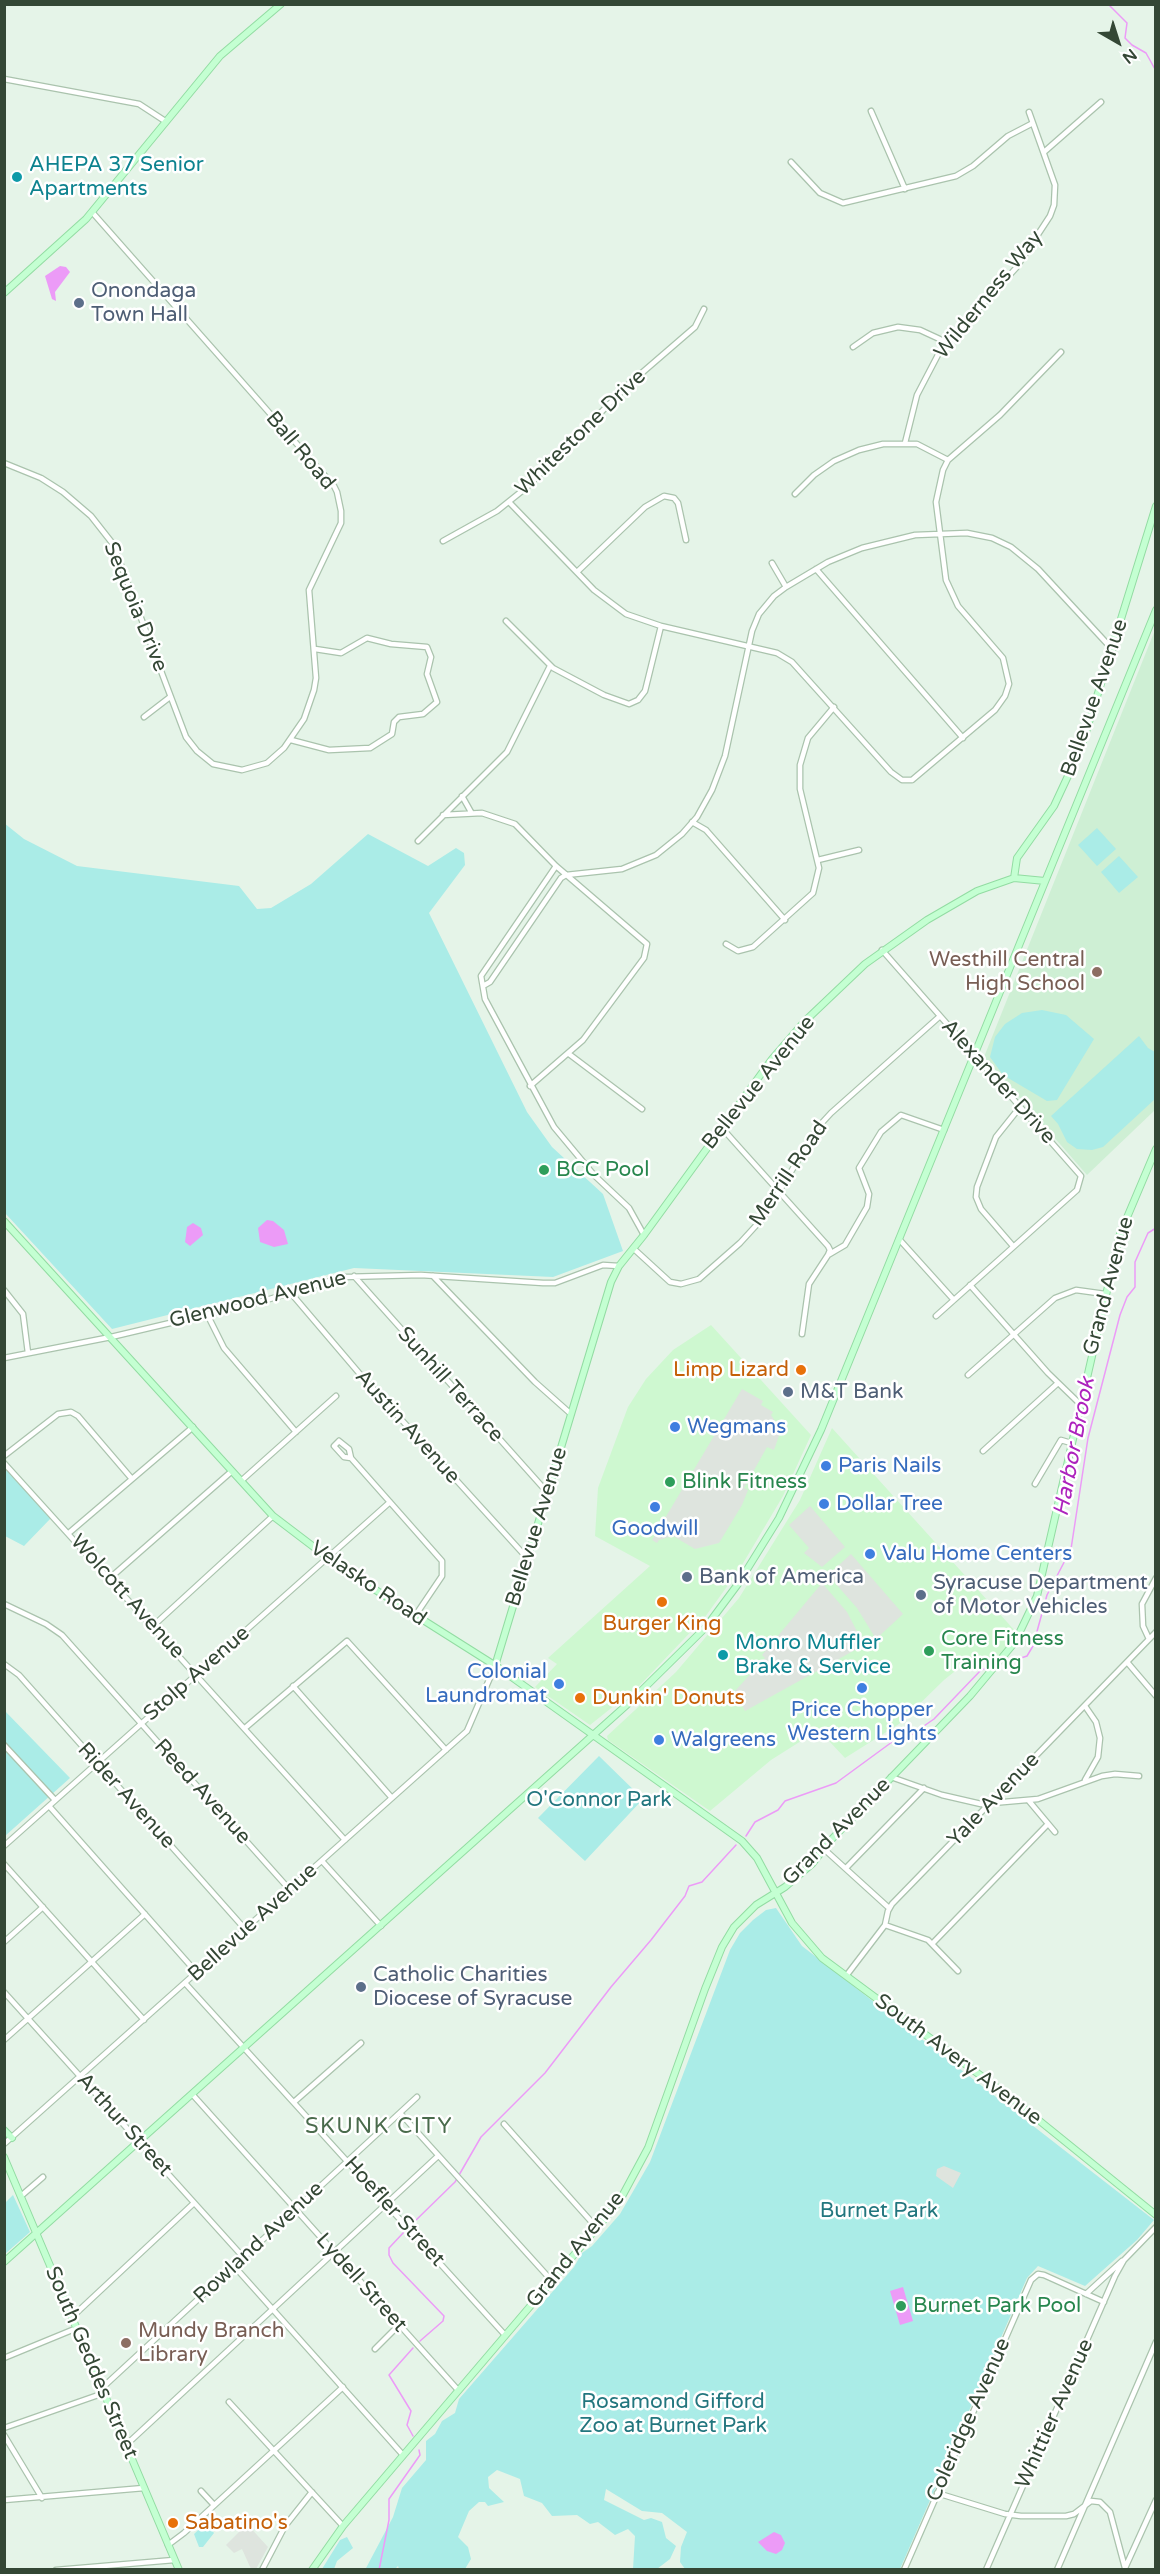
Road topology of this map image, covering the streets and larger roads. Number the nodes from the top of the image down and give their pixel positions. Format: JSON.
{"nodes":[{"id":1,"x":281,"y":4,"type":"edge"},
{"id":2,"x":4,"y":78,"type":"edge"},
{"id":3,"x":1101,"y":102,"type":"dead end"},
{"id":4,"x":871,"y":111,"type":"dead end"},
{"id":5,"x":1029,"y":112,"type":"dead end"},
{"id":6,"x":165,"y":121,"type":"junction"},
{"id":7,"x":1033,"y":123,"type":"junction"},
{"id":8,"x":1044,"y":152,"type":"junction"},
{"id":9,"x":791,"y":162,"type":"dead end"},
{"id":10,"x":905,"y":189,"type":"junction"},
{"id":11,"x":92,"y":212,"type":"junction"},
{"id":12,"x":4,"y":293,"type":"edge"},
{"id":13,"x":704,"y":309,"type":"dead end"},
{"id":14,"x":946,"y":342,"type":"junction"},
{"id":15,"x":853,"y":347,"type":"dead end"},
{"id":16,"x":1061,"y":352,"type":"dead end"},
{"id":17,"x":905,"y":443,"type":"junction"},
{"id":18,"x":948,"y":460,"type":"junction"},
{"id":19,"x":4,"y":463,"type":"edge"},
{"id":20,"x":795,"y":494,"type":"dead end"},
{"id":21,"x":509,"y":502,"type":"junction"},
{"id":22,"x":1155,"y":506,"type":"edge"},
{"id":23,"x":940,"y":532,"type":"junction"},
{"id":24,"x":686,"y":540,"type":"dead end"},
{"id":25,"x":443,"y":541,"type":"dead end"},
{"id":26,"x":772,"y":563,"type":"dead end"},
{"id":27,"x":816,"y":569,"type":"junction"},
{"id":28,"x":577,"y":572,"type":"junction"},
{"id":29,"x":786,"y":587,"type":"junction"},
{"id":30,"x":1155,"y":610,"type":"edge"},
{"id":31,"x":506,"y":621,"type":"dead end"},
{"id":32,"x":661,"y":626,"type":"junction"},
{"id":33,"x":748,"y":646,"type":"junction"},
{"id":34,"x":315,"y":649,"type":"junction"},
{"id":35,"x":1113,"y":650,"type":"junction"},
{"id":36,"x":550,"y":666,"type":"junction"},
{"id":37,"x":170,"y":697,"type":"junction"},
{"id":38,"x":834,"y":707,"type":"junction"},
{"id":39,"x":144,"y":717,"type":"dead end"},
{"id":40,"x":963,"y":738,"type":"junction"},
{"id":41,"x":291,"y":740,"type":"junction"},
{"id":42,"x":462,"y":796,"type":"junction"},
{"id":43,"x":471,"y":812,"type":"junction"},
{"id":44,"x":443,"y":815,"type":"junction"},
{"id":45,"x":692,"y":822,"type":"junction"},
{"id":46,"x":418,"y":841,"type":"dead end"},
{"id":47,"x":859,"y":850,"type":"dead end"},
{"id":48,"x":818,"y":860,"type":"junction"},
{"id":49,"x":556,"y":866,"type":"junction"},
{"id":50,"x":566,"y":875,"type":"junction"},
{"id":51,"x":1014,"y":878,"type":"junction"},
{"id":52,"x":1045,"y":880,"type":"junction"},
{"id":53,"x":785,"y":920,"type":"junction"},
{"id":54,"x":726,"y":944,"type":"dead end"},
{"id":55,"x":882,"y":950,"type":"junction"},
{"id":56,"x":483,"y":986,"type":"junction"},
{"id":57,"x":939,"y":1017,"type":"junction"},
{"id":58,"x":569,"y":1054,"type":"junction"},
{"id":59,"x":974,"y":1055,"type":"junction"},
{"id":60,"x":530,"y":1086,"type":"junction"},
{"id":61,"x":1020,"y":1107,"type":"junction"},
{"id":62,"x":642,"y":1109,"type":"dead end"},
{"id":63,"x":721,"y":1126,"type":"junction"},
{"id":64,"x":944,"y":1130,"type":"junction"},
{"id":65,"x":1155,"y":1149,"type":"edge"},
{"id":66,"x":780,"y":1193,"type":"junction"},
{"id":67,"x":4,"y":1221,"type":"edge"},
{"id":68,"x":645,"y":1235,"type":"junction"},
{"id":69,"x":899,"y":1239,"type":"junction"},
{"id":70,"x":1013,"y":1246,"type":"junction"},
{"id":71,"x":634,"y":1249,"type":"junction"},
{"id":72,"x":828,"y":1255,"type":"junction"},
{"id":73,"x":619,"y":1266,"type":"junction"},
{"id":74,"x":354,"y":1276,"type":"junction"},
{"id":75,"x":433,"y":1276,"type":"junction"},
{"id":76,"x":970,"y":1285,"type":"junction"},
{"id":77,"x":4,"y":1290,"type":"edge"},
{"id":78,"x":290,"y":1293,"type":"junction"},
{"id":79,"x":1105,"y":1294,"type":"junction"},
{"id":80,"x":953,"y":1299,"type":"junction"},
{"id":81,"x":207,"y":1314,"type":"junction"},
{"id":82,"x":936,"y":1316,"type":"dead end"},
{"id":83,"x":802,"y":1334,"type":"dead end"},
{"id":84,"x":1013,"y":1334,"type":"junction"},
{"id":85,"x":111,"y":1337,"type":"junction"},
{"id":86,"x":28,"y":1353,"type":"junction"},
{"id":87,"x":4,"y":1358,"type":"edge"},
{"id":88,"x":968,"y":1375,"type":"dead end"},
{"id":89,"x":1058,"y":1383,"type":"junction"},
{"id":90,"x":336,"y":1396,"type":"dead end"},
{"id":91,"x":1080,"y":1404,"type":"junction"},
{"id":92,"x":571,"y":1414,"type":"junction"},
{"id":93,"x":193,"y":1427,"type":"junction"},
{"id":94,"x":296,"y":1432,"type":"junction"},
{"id":95,"x":1071,"y":1443,"type":"junction"},
{"id":96,"x":983,"y":1451,"type":"dead end"},
{"id":97,"x":4,"y":1456,"type":"edge"},
{"id":98,"x":351,"y":1458,"type":"dead end"},
{"id":99,"x":4,"y":1463,"type":"edge"},
{"id":100,"x":232,"y":1471,"type":"junction"},
{"id":101,"x":132,"y":1479,"type":"junction"},
{"id":102,"x":241,"y":1481,"type":"junction"},
{"id":103,"x":1035,"y":1484,"type":"dead end"},
{"id":104,"x":547,"y":1492,"type":"junction"},
{"id":105,"x":390,"y":1502,"type":"junction"},
{"id":106,"x":273,"y":1516,"type":"junction"},
{"id":107,"x":69,"y":1532,"type":"junction"},
{"id":108,"x":328,"y":1558,"type":"junction"},
{"id":109,"x":528,"y":1559,"type":"junction"},
{"id":110,"x":110,"y":1578,"type":"junction"},
{"id":111,"x":1155,"y":1578,"type":"edge"},
{"id":112,"x":4,"y":1604,"type":"edge"},
{"id":113,"x":415,"y":1616,"type":"junction"},
{"id":114,"x":153,"y":1626,"type":"junction"},
{"id":115,"x":1155,"y":1632,"type":"edge"},
{"id":116,"x":1149,"y":1639,"type":"junction"},
{"id":117,"x":1127,"y":1662,"type":"junction"},
{"id":118,"x":4,"y":1664,"type":"edge"},
{"id":119,"x":495,"y":1666,"type":"junction"},
{"id":120,"x":196,"y":1675,"type":"junction"},
{"id":121,"x":293,"y":1686,"type":"junction"},
{"id":122,"x":1155,"y":1696,"type":"edge"},
{"id":123,"x":1085,"y":1706,"type":"junction"},
{"id":124,"x":141,"y":1723,"type":"junction"},
{"id":125,"x":245,"y":1728,"type":"junction"},
{"id":126,"x":592,"y":1735,"type":"junction"},
{"id":127,"x":4,"y":1745,"type":"edge"},
{"id":128,"x":446,"y":1750,"type":"junction"},
{"id":129,"x":97,"y":1763,"type":"junction"},
{"id":130,"x":1139,"y":1776,"type":"dead end"},
{"id":131,"x":891,"y":1777,"type":"junction"},
{"id":132,"x":1084,"y":1782,"type":"junction"},
{"id":133,"x":924,"y":1788,"type":"junction"},
{"id":134,"x":392,"y":1798,"type":"junction"},
{"id":135,"x":55,"y":1800,"type":"junction"},
{"id":136,"x":1029,"y":1801,"type":"junction"},
{"id":137,"x":989,"y":1804,"type":"junction"},
{"id":138,"x":49,"y":1806,"type":"junction"},
{"id":139,"x":1047,"y":1825,"type":"junction"},
{"id":140,"x":1055,"y":1832,"type":"dead end"},
{"id":141,"x":345,"y":1840,"type":"junction"},
{"id":142,"x":4,"y":1846,"type":"edge"},
{"id":143,"x":824,"y":1849,"type":"junction"},
{"id":144,"x":322,"y":1861,"type":"junction"},
{"id":145,"x":4,"y":1864,"type":"edge"},
{"id":146,"x":846,"y":1868,"type":"junction"},
{"id":147,"x":290,"y":1890,"type":"junction"},
{"id":148,"x":776,"y":1892,"type":"junction"},
{"id":149,"x":43,"y":1907,"type":"junction"},
{"id":150,"x":889,"y":1908,"type":"junction"},
{"id":151,"x":145,"y":1914,"type":"junction"},
{"id":152,"x":885,"y":1925,"type":"junction"},
{"id":153,"x":381,"y":1926,"type":"junction"},
{"id":154,"x":245,"y":1929,"type":"junction"},
{"id":155,"x":4,"y":1942,"type":"edge"},
{"id":156,"x":932,"y":1944,"type":"junction"},
{"id":157,"x":92,"y":1962,"type":"junction"},
{"id":158,"x":958,"y":1971,"type":"dead end"},
{"id":159,"x":197,"y":1973,"type":"junction"},
{"id":160,"x":846,"y":1976,"type":"junction"},
{"id":161,"x":185,"y":1983,"type":"junction"},
{"id":162,"x":4,"y":1992,"type":"edge"},
{"id":163,"x":28,"y":2018,"type":"junction"},
{"id":164,"x":144,"y":2020,"type":"junction"},
{"id":165,"x":4,"y":2040,"type":"edge"},
{"id":166,"x":361,"y":2043,"type":"dead end"},
{"id":167,"x":244,"y":2048,"type":"junction"},
{"id":168,"x":81,"y":2076,"type":"junction"},
{"id":169,"x":192,"y":2094,"type":"junction"},
{"id":170,"x":417,"y":2097,"type":"dead end"},
{"id":171,"x":294,"y":2102,"type":"junction"},
{"id":172,"x":400,"y":2114,"type":"junction"},
{"id":173,"x":504,"y":2124,"type":"dead end"},
{"id":174,"x":4,"y":2130,"type":"edge"},
{"id":175,"x":12,"y":2138,"type":"junction"},
{"id":176,"x":139,"y":2141,"type":"junction"},
{"id":177,"x":4,"y":2144,"type":"edge"},
{"id":178,"x":438,"y":2156,"type":"junction"},
{"id":179,"x":4,"y":2157,"type":"edge"},
{"id":180,"x":348,"y":2162,"type":"junction"},
{"id":181,"x":43,"y":2177,"type":"dead end"},
{"id":182,"x":21,"y":2196,"type":"junction"},
{"id":183,"x":194,"y":2203,"type":"junction"},
{"id":184,"x":386,"y":2204,"type":"junction"},
{"id":185,"x":295,"y":2210,"type":"junction"},
{"id":186,"x":1155,"y":2215,"type":"edge"},
{"id":187,"x":1155,"y":2227,"type":"edge"},
{"id":188,"x":597,"y":2228,"type":"junction"},
{"id":189,"x":36,"y":2234,"type":"junction"},
{"id":190,"x":334,"y":2253,"type":"junction"},
{"id":191,"x":244,"y":2258,"type":"junction"},
{"id":192,"x":1124,"y":2260,"type":"junction"},
{"id":193,"x":4,"y":2262,"type":"edge"},
{"id":194,"x":234,"y":2266,"type":"junction"},
{"id":195,"x":552,"y":2281,"type":"junction"},
{"id":196,"x":1086,"y":2294,"type":"junction"},
{"id":197,"x":1104,"y":2302,"type":"junction"},
{"id":198,"x":273,"y":2309,"type":"junction"},
{"id":199,"x":72,"y":2317,"type":"junction"},
{"id":200,"x":399,"y":2325,"type":"junction"},
{"id":201,"x":77,"y":2328,"type":"junction"},
{"id":202,"x":505,"y":2335,"type":"junction"},
{"id":203,"x":1155,"y":2342,"type":"edge"},
{"id":204,"x":375,"y":2349,"type":"dead end"},
{"id":205,"x":4,"y":2358,"type":"edge"},
{"id":206,"x":343,"y":2387,"type":"junction"},
{"id":207,"x":458,"y":2390,"type":"junction"},
{"id":208,"x":103,"y":2391,"type":"junction"},
{"id":209,"x":229,"y":2402,"type":"dead end"},
{"id":210,"x":4,"y":2428,"type":"edge"},
{"id":211,"x":4,"y":2435,"type":"edge"},
{"id":212,"x":126,"y":2445,"type":"junction"},
{"id":213,"x":273,"y":2451,"type":"junction"},
{"id":214,"x":403,"y":2455,"type":"junction"},
{"id":215,"x":144,"y":2488,"type":"junction"},
{"id":216,"x":201,"y":2491,"type":"dead end"},
{"id":217,"x":312,"y":2492,"type":"junction"},
{"id":218,"x":937,"y":2493,"type":"junction"},
{"id":219,"x":42,"y":2498,"type":"junction"},
{"id":220,"x":4,"y":2500,"type":"edge"},
{"id":221,"x":1155,"y":2500,"type":"edge"},
{"id":222,"x":1084,"y":2504,"type":"junction"},
{"id":223,"x":214,"y":2505,"type":"junction"},
{"id":224,"x":1011,"y":2515,"type":"junction"},
{"id":225,"x":343,"y":2526,"type":"junction"},
{"id":226,"x":168,"y":2545,"type":"junction"},
{"id":227,"x":174,"y":2560,"type":"junction"},
{"id":228,"x":1125,"y":2569,"type":"edge"},
{"id":229,"x":56,"y":2570,"type":"edge"},
{"id":230,"x":178,"y":2570,"type":"edge"},
{"id":231,"x":262,"y":2570,"type":"edge"},
{"id":232,"x":312,"y":2570,"type":"edge"},
{"id":233,"x":904,"y":2570,"type":"edge"},
{"id":234,"x":987,"y":2570,"type":"edge"},
{"id":235,"x":1057,"y":2570,"type":"edge"}],
"edges":[{"from":1,"to":6,"type":"street"},
{"from":2,"to":6,"type":"street"},
{"from":3,"to":8,"type":"street"},
{"from":4,"to":10,"type":"street"},
{"from":5,"to":7,"type":"street","name":"Wilderness Way"},
{"from":6,"to":11,"type":"street"},
{"from":7,"to":8,"type":"street","name":"Wilderness Way"},
{"from":7,"to":10,"type":"street"},
{"from":8,"to":14,"type":"street","name":"Wilderness Way"},
{"from":9,"to":10,"type":"street"},
{"from":11,"to":12,"type":"street"},
{"from":11,"to":34,"type":"street","name":"Ball Road"},
{"from":13,"to":21,"type":"street","name":"Whitestone Drive"},
{"from":14,"to":15,"type":"street"},
{"from":14,"to":17,"type":"street","name":"Wilderness Way"},
{"from":16,"to":18,"type":"street"},
{"from":17,"to":18,"type":"street"},
{"from":17,"to":20,"type":"street"},
{"from":18,"to":23,"type":"street"},
{"from":19,"to":37,"type":"street","name":"Sequoia Drive"},
{"from":21,"to":25,"type":"street","name":"Whitestone Drive"},
{"from":21,"to":28,"type":"street"},
{"from":22,"to":35,"type":"street","name":"Bellevue Avenue"},
{"from":23,"to":27,"type":"street"},
{"from":23,"to":35,"type":"street"},
{"from":23,"to":40,"type":"street"},
{"from":24,"to":28,"type":"street"},
{"from":26,"to":29,"type":"street"},
{"from":27,"to":29,"type":"street"},
{"from":27,"to":40,"type":"street"},
{"from":28,"to":32,"type":"street"},
{"from":29,"to":33,"type":"street"},
{"from":30,"to":52,"type":"street"},
{"from":31,"to":36,"type":"street"},
{"from":32,"to":33,"type":"street"},
{"from":32,"to":36,"type":"street"},
{"from":33,"to":38,"type":"street"},
{"from":33,"to":45,"type":"street"},
{"from":34,"to":41,"type":"street","name":"Ball Road"},
{"from":34,"to":41,"type":"street"},
{"from":35,"to":51,"type":"street","name":"Bellevue Avenue"},
{"from":36,"to":42,"type":"street"},
{"from":37,"to":39,"type":"street","name":"Sequoia Drive"},
{"from":37,"to":41,"type":"street","name":"Sequoia Drive"},
{"from":38,"to":40,"type":"street"},
{"from":38,"to":48,"type":"street"},
{"from":42,"to":43,"type":"street"},
{"from":42,"to":44,"type":"street"},
{"from":43,"to":44,"type":"street"},
{"from":43,"to":49,"type":"street"},
{"from":44,"to":46,"type":"street"},
{"from":45,"to":50,"type":"street"},
{"from":45,"to":53,"type":"street"},
{"from":47,"to":48,"type":"street"},
{"from":48,"to":53,"type":"street"},
{"from":49,"to":50,"type":"street"},
{"from":49,"to":56,"type":"street"},
{"from":50,"to":56,"type":"street"},
{"from":50,"to":58,"type":"street"},
{"from":51,"to":52,"type":"street","name":"Bellevue Avenue"},
{"from":51,"to":55,"type":"street","name":"Bellevue Avenue"},
{"from":52,"to":59,"type":"street"},
{"from":53,"to":54,"type":"street"},
{"from":55,"to":57,"type":"street","name":"Alexander Drive"},
{"from":55,"to":63,"type":"street","name":"Bellevue Avenue"},
{"from":56,"to":60,"type":"street"},
{"from":57,"to":59,"type":"street","name":"Alexander Drive"},
{"from":57,"to":66,"type":"street","name":"Merrill Road"},
{"from":58,"to":60,"type":"street"},
{"from":58,"to":62,"type":"street"},
{"from":59,"to":61,"type":"street","name":"Alexander Drive"},
{"from":59,"to":64,"type":"street"},
{"from":60,"to":68,"type":"street"},
{"from":61,"to":70,"type":"street"},
{"from":61,"to":70,"type":"street","name":"Alexander Drive"},
{"from":63,"to":66,"type":"street"},
{"from":63,"to":68,"type":"street","name":"Bellevue Avenue"},
{"from":64,"to":69,"type":"street"},
{"from":64,"to":72,"type":"street"},
{"from":65,"to":79,"type":"street","name":"Grand Avenue"},
{"from":66,"to":71,"type":"street","name":"Merrill Road"},
{"from":66,"to":72,"type":"street"},
{"from":67,"to":85,"type":"street","name":"Velasko Road"},
{"from":68,"to":71,"type":"street","name":"Bellevue Avenue"},
{"from":69,"to":80,"type":"street"},
{"from":69,"to":126,"type":"street"},
{"from":70,"to":76,"type":"street"},
{"from":71,"to":73,"type":"street","name":"Bellevue Avenue"},
{"from":72,"to":83,"type":"street"},
{"from":73,"to":75,"type":"street","name":"Glenwood Avenue"},
{"from":73,"to":92,"type":"street","name":"Bellevue Avenue"},
{"from":74,"to":75,"type":"street","name":"Glenwood Avenue"},
{"from":74,"to":78,"type":"street","name":"Glenwood Avenue"},
{"from":74,"to":104,"type":"street","name":"Sunhill Terrace"},
{"from":75,"to":92,"type":"street"},
{"from":76,"to":80,"type":"street"},
{"from":76,"to":84,"type":"street"},
{"from":77,"to":86,"type":"street"},
{"from":78,"to":81,"type":"street","name":"Glenwood Avenue"},
{"from":78,"to":109,"type":"street","name":"Austin Avenue"},
{"from":79,"to":84,"type":"street"},
{"from":79,"to":91,"type":"street","name":"Grand Avenue"},
{"from":80,"to":82,"type":"street"},
{"from":81,"to":85,"type":"street","name":"Glenwood Avenue"},
{"from":81,"to":94,"type":"street"},
{"from":84,"to":88,"type":"street"},
{"from":84,"to":89,"type":"street"},
{"from":85,"to":86,"type":"street","name":"Glenwood Avenue"},
{"from":85,"to":93,"type":"street","name":"Velasko Road"},
{"from":86,"to":87,"type":"street","name":"Glenwood Avenue"},
{"from":89,"to":91,"type":"street"},
{"from":89,"to":96,"type":"street"},
{"from":90,"to":94,"type":"street"},
{"from":91,"to":95,"type":"street","name":"Grand Avenue"},
{"from":92,"to":104,"type":"street","name":"Bellevue Avenue"},
{"from":93,"to":100,"type":"street","name":"Velasko Road"},
{"from":93,"to":101,"type":"street"},
{"from":94,"to":102,"type":"street"},
{"from":95,"to":103,"type":"street"},
{"from":95,"to":131,"type":"street","name":"Grand Avenue"},
{"from":97,"to":101,"type":"street"},
{"from":98,"to":105,"type":"street"},
{"from":99,"to":107,"type":"street","name":"Wolcott Avenue"},
{"from":100,"to":102,"type":"street","name":"Velasko Road"},
{"from":100,"to":110,"type":"street"},
{"from":101,"to":107,"type":"street"},
{"from":102,"to":106,"type":"street","name":"Velasko Road"},
{"from":104,"to":109,"type":"street","name":"Bellevue Avenue"},
{"from":105,"to":108,"type":"street","name":"Stolp Avenue"},
{"from":105,"to":113,"type":"street"},
{"from":106,"to":108,"type":"street","name":"Velasko Road"},
{"from":106,"to":114,"type":"street"},
{"from":107,"to":110,"type":"street","name":"Wolcott Avenue"},
{"from":108,"to":113,"type":"street","name":"Velasko Road"},
{"from":108,"to":120,"type":"street","name":"Stolp Avenue"},
{"from":109,"to":119,"type":"street","name":"Bellevue Avenue"},
{"from":110,"to":114,"type":"street","name":"Wolcott Avenue"},
{"from":111,"to":116,"type":"street"},
{"from":112,"to":124,"type":"street","name":"Reed Avenue"},
{"from":113,"to":119,"type":"street","name":"Velasko Road"},
{"from":114,"to":120,"type":"street","name":"Wolcott Avenue"},
{"from":115,"to":116,"type":"street","name":"Yale Avenue"},
{"from":116,"to":117,"type":"street","name":"Yale Avenue"},
{"from":117,"to":122,"type":"street"},
{"from":117,"to":123,"type":"street","name":"Yale Avenue"},
{"from":118,"to":129,"type":"street","name":"Rider Avenue"},
{"from":119,"to":126,"type":"street","name":"Velasko Road"},
{"from":119,"to":128,"type":"street","name":"Bellevue Avenue"},
{"from":120,"to":124,"type":"street","name":"Stolp Avenue"},
{"from":120,"to":125,"type":"street","name":"Wolcott Avenue"},
{"from":121,"to":125,"type":"street"},
{"from":121,"to":128,"type":"street"},
{"from":121,"to":134,"type":"street"},
{"from":123,"to":132,"type":"street"},
{"from":123,"to":137,"type":"street","name":"Yale Avenue"},
{"from":124,"to":129,"type":"street","name":"Stolp Avenue"},
{"from":124,"to":147,"type":"street","name":"Reed Avenue"},
{"from":125,"to":141,"type":"street","name":"Wolcott Avenue"},
{"from":126,"to":148,"type":"street","name":"Velasko Road"},
{"from":126,"to":153,"type":"street"},
{"from":127,"to":135,"type":"street"},
{"from":128,"to":134,"type":"street","name":"Bellevue Avenue"},
{"from":129,"to":135,"type":"street","name":"Stolp Avenue"},
{"from":129,"to":154,"type":"street","name":"Rider Avenue"},
{"from":130,"to":132,"type":"street"},
{"from":131,"to":133,"type":"street"},
{"from":131,"to":143,"type":"street","name":"Grand Avenue"},
{"from":132,"to":136,"type":"street"},
{"from":133,"to":137,"type":"street"},
{"from":133,"to":146,"type":"street"},
{"from":134,"to":141,"type":"street","name":"Bellevue Avenue"},
{"from":135,"to":138,"type":"street","name":"Stolp Avenue"},
{"from":136,"to":137,"type":"street"},
{"from":136,"to":139,"type":"street"},
{"from":137,"to":150,"type":"street","name":"Yale Avenue"},
{"from":138,"to":142,"type":"street","name":"Stolp Avenue"},
{"from":138,"to":151,"type":"street"},
{"from":139,"to":140,"type":"street"},
{"from":139,"to":156,"type":"street"},
{"from":141,"to":144,"type":"street","name":"Bellevue Avenue"},
{"from":143,"to":146,"type":"street"},
{"from":143,"to":148,"type":"street","name":"Grand Avenue"},
{"from":144,"to":147,"type":"street","name":"Bellevue Avenue"},
{"from":144,"to":153,"type":"street"},
{"from":145,"to":149,"type":"street"},
{"from":146,"to":150,"type":"street"},
{"from":147,"to":154,"type":"street","name":"Bellevue Avenue"},
{"from":148,"to":160,"type":"street","name":"South Avery Avenue"},
{"from":148,"to":188,"type":"street","name":"Grand Avenue"},
{"from":149,"to":155,"type":"street"},
{"from":149,"to":157,"type":"street"},
{"from":150,"to":152,"type":"street"},
{"from":151,"to":157,"type":"street"},
{"from":151,"to":159,"type":"street"},
{"from":152,"to":156,"type":"street"},
{"from":152,"to":160,"type":"street"},
{"from":153,"to":167,"type":"street"},
{"from":154,"to":159,"type":"street","name":"Bellevue Avenue"},
{"from":156,"to":158,"type":"street"},
{"from":157,"to":163,"type":"street"},
{"from":157,"to":164,"type":"street"},
{"from":159,"to":161,"type":"street","name":"Bellevue Avenue"},
{"from":160,"to":186,"type":"street","name":"South Avery Avenue"},
{"from":161,"to":164,"type":"street","name":"Bellevue Avenue"},
{"from":161,"to":167,"type":"street","name":"Hoefler Street"},
{"from":162,"to":163,"type":"street","name":"Arthur Street"},
{"from":163,"to":165,"type":"street"},
{"from":163,"to":168,"type":"street","name":"Arthur Street"},
{"from":164,"to":168,"type":"street","name":"Bellevue Avenue"},
{"from":166,"to":171,"type":"street"},
{"from":167,"to":169,"type":"street"},
{"from":167,"to":171,"type":"street","name":"Hoefler Street"},
{"from":168,"to":175,"type":"street","name":"Bellevue Avenue"},
{"from":168,"to":176,"type":"street","name":"Arthur Street"},
{"from":169,"to":176,"type":"street"},
{"from":169,"to":185,"type":"street","name":"Lydell Street"},
{"from":170,"to":172,"type":"street","name":"Rowland Avenue"},
{"from":171,"to":180,"type":"street","name":"Hoefler Street"},
{"from":172,"to":178,"type":"street"},
{"from":172,"to":180,"type":"street","name":"Rowland Avenue"},
{"from":173,"to":188,"type":"street"},
{"from":174,"to":175,"type":"street"},
{"from":175,"to":177,"type":"street","name":"Bellevue Avenue"},
{"from":176,"to":183,"type":"street","name":"Arthur Street"},
{"from":176,"to":189,"type":"street"},
{"from":178,"to":184,"type":"street"},
{"from":178,"to":195,"type":"street"},
{"from":179,"to":182,"type":"street","name":"South Geddes Street"},
{"from":180,"to":184,"type":"street","name":"Hoefler Street"},
{"from":180,"to":185,"type":"street","name":"Rowland Avenue"},
{"from":181,"to":182,"type":"street"},
{"from":182,"to":189,"type":"street","name":"South Geddes Street"},
{"from":183,"to":191,"type":"street","name":"Arthur Street"},
{"from":183,"to":199,"type":"street"},
{"from":184,"to":190,"type":"street"},
{"from":184,"to":202,"type":"street","name":"Hoefler Street"},
{"from":185,"to":190,"type":"street","name":"Lydell Street"},
{"from":185,"to":191,"type":"street","name":"Rowland Avenue"},
{"from":187,"to":192,"type":"street","name":"Whittier Avenue"},
{"from":188,"to":195,"type":"street","name":"Grand Avenue"},
{"from":189,"to":193,"type":"street"},
{"from":189,"to":199,"type":"street","name":"South Geddes Street"},
{"from":190,"to":198,"type":"street"},
{"from":190,"to":200,"type":"street","name":"Lydell Street"},
{"from":191,"to":194,"type":"street","name":"Rowland Avenue"},
{"from":192,"to":196,"type":"street","name":"Whittier Avenue"},
{"from":192,"to":197,"type":"street","name":"Whittier Avenue"},
{"from":194,"to":198,"type":"street"},
{"from":194,"to":208,"type":"street","name":"Rowland Avenue"},
{"from":195,"to":202,"type":"street","name":"Grand Avenue"},
{"from":196,"to":197,"type":"street","name":"Coleridge Avenue"},
{"from":196,"to":218,"type":"street","name":"Coleridge Avenue"},
{"from":197,"to":224,"type":"street","name":"Whittier Avenue"},
{"from":198,"to":206,"type":"street"},
{"from":198,"to":212,"type":"street"},
{"from":199,"to":201,"type":"street","name":"South Geddes Street"},
{"from":200,"to":204,"type":"street"},
{"from":200,"to":207,"type":"street","name":"Lydell Street"},
{"from":201,"to":205,"type":"street"},
{"from":201,"to":208,"type":"street","name":"South Geddes Street"},
{"from":202,"to":207,"type":"street","name":"Grand Avenue"},
{"from":203,"to":222,"type":"street"},
{"from":206,"to":213,"type":"street"},
{"from":206,"to":214,"type":"street"},
{"from":207,"to":214,"type":"street","name":"Grand Avenue"},
{"from":208,"to":210,"type":"street","name":"Rowland Avenue"},
{"from":208,"to":212,"type":"street","name":"South Geddes Street"},
{"from":209,"to":213,"type":"street"},
{"from":211,"to":219,"type":"street"},
{"from":212,"to":215,"type":"street","name":"South Geddes Street"},
{"from":213,"to":217,"type":"street"},
{"from":213,"to":223,"type":"street"},
{"from":214,"to":225,"type":"street","name":"Grand Avenue"},
{"from":215,"to":219,"type":"street"},
{"from":215,"to":226,"type":"street","name":"South Geddes Street"},
{"from":216,"to":223,"type":"street"},
{"from":217,"to":225,"type":"street"},
{"from":217,"to":231,"type":"street"},
{"from":218,"to":224,"type":"street"},
{"from":218,"to":233,"type":"street","name":"Coleridge Avenue"},
{"from":219,"to":220,"type":"street"},
{"from":221,"to":228,"type":"street"},
{"from":222,"to":224,"type":"street"},
{"from":222,"to":228,"type":"street"},
{"from":222,"to":235,"type":"street"},
{"from":223,"to":226,"type":"street"},
{"from":224,"to":234,"type":"street","name":"Whittier Avenue"},
{"from":225,"to":232,"type":"street","name":"Grand Avenue"},
{"from":226,"to":227,"type":"street","name":"South Geddes Street"},
{"from":227,"to":229,"type":"street"},
{"from":227,"to":230,"type":"street","name":"South Geddes Street"}]}
